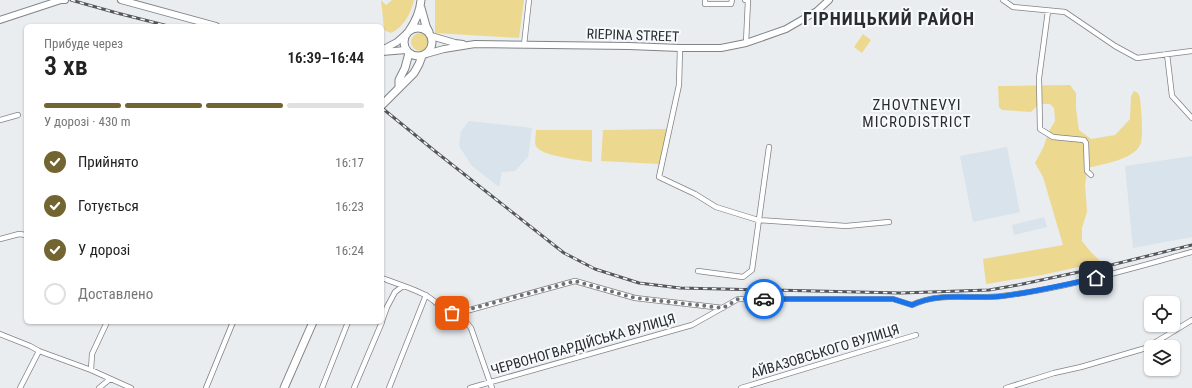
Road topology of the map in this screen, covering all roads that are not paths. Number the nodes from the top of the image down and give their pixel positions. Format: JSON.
{"nodes":[{"id":1,"x":65,"y":0,"type":"edge"},
{"id":2,"x":121,"y":0,"type":"edge"},
{"id":3,"x":421,"y":0,"type":"edge"},
{"id":4,"x":530,"y":0,"type":"edge"},
{"id":5,"x":732,"y":0,"type":"edge"},
{"id":6,"x":745,"y":0,"type":"edge"},
{"id":7,"x":829,"y":0,"type":"edge"},
{"id":8,"x":1003,"y":0,"type":"edge"},
{"id":9,"x":705,"y":2,"type":"edge"},
{"id":10,"x":421,"y":8,"type":"junction"},
{"id":11,"x":1048,"y":11,"type":"junction"},
{"id":12,"x":0,"y":20,"type":"edge"},
{"id":13,"x":209,"y":24,"type":"edge"},
{"id":14,"x":408,"y":32,"type":"junction"},
{"id":15,"x":430,"y":34,"type":"junction"},
{"id":16,"x":746,"y":43,"type":"junction"},
{"id":17,"x":475,"y":44,"type":"junction"},
{"id":18,"x":524,"y":44,"type":"junction"},
{"id":19,"x":680,"y":48,"type":"junction"},
{"id":20,"x":384,"y":50,"type":"edge"},
{"id":21,"x":384,"y":51,"type":"edge"},
{"id":22,"x":408,"y":51,"type":"junction"},
{"id":23,"x":1192,"y":51,"type":"edge"},
{"id":24,"x":1167,"y":54,"type":"junction"},
{"id":25,"x":424,"y":55,"type":"junction"},
{"id":26,"x":398,"y":89,"type":"junction"},
{"id":27,"x":384,"y":103,"type":"edge"},
{"id":28,"x":18,"y":115,"type":"dead end"},
{"id":29,"x":1192,"y":118,"type":"edge"},
{"id":30,"x":0,"y":120,"type":"edge"},
{"id":31,"x":769,"y":147,"type":"dead end"},
{"id":32,"x":1091,"y":175,"type":"dead end"},
{"id":33,"x":759,"y":220,"type":"junction"},
{"id":34,"x":889,"y":222,"type":"dead end"},
{"id":35,"x":24,"y":235,"type":"edge"},
{"id":36,"x":0,"y":239,"type":"edge"},
{"id":37,"x":1192,"y":252,"type":"edge"},
{"id":38,"x":698,"y":271,"type":"dead end"},
{"id":39,"x":384,"y":279,"type":"edge"},
{"id":40,"x":403,"y":286,"type":"junction"},
{"id":41,"x":426,"y":295,"type":"junction"},
{"id":42,"x":723,"y":308,"type":"junction"},
{"id":43,"x":459,"y":312,"type":"junction"},
{"id":44,"x":384,"y":316,"type":"edge"},
{"id":45,"x":1192,"y":320,"type":"edge"},
{"id":46,"x":106,"y":324,"type":"edge"},
{"id":47,"x":232,"y":324,"type":"edge"},
{"id":48,"x":312,"y":324,"type":"edge"},
{"id":49,"x":347,"y":324,"type":"edge"},
{"id":50,"x":381,"y":324,"type":"edge"},
{"id":51,"x":0,"y":334,"type":"edge"},
{"id":52,"x":916,"y":334,"type":"dead end"},
{"id":53,"x":40,"y":351,"type":"junction"},
{"id":54,"x":91,"y":370,"type":"junction"},
{"id":55,"x":110,"y":379,"type":"junction"},
{"id":56,"x":490,"y":382,"type":"junction"},
{"id":57,"x":20,"y":388,"type":"edge"},
{"id":58,"x":99,"y":388,"type":"edge"},
{"id":59,"x":131,"y":388,"type":"edge"},
{"id":60,"x":206,"y":388,"type":"edge"},
{"id":61,"x":284,"y":388,"type":"edge"},
{"id":62,"x":322,"y":388,"type":"edge"},
{"id":63,"x":354,"y":388,"type":"edge"},
{"id":64,"x":389,"y":388,"type":"edge"},
{"id":65,"x":470,"y":388,"type":"edge"},
{"id":66,"x":492,"y":388,"type":"edge"},
{"id":67,"x":741,"y":388,"type":"edge"},
{"id":68,"x":1006,"y":388,"type":"edge"}],
"edges":[{"from":1,"to":12,"type":"street"},
{"from":2,"to":13,"type":"street"},
{"from":3,"to":10,"type":"main road"},
{"from":4,"to":18,"type":"street"},
{"from":5,"to":9,"type":"street"},
{"from":6,"to":16,"type":"street"},
{"from":7,"to":16,"type":"street","name":"RIEPINA STREET"},
{"from":8,"to":11,"type":"street"},
{"from":10,"to":14,"type":"main road"},
{"from":10,"to":15,"type":"main road"},
{"from":11,"to":24,"type":"street"},
{"from":11,"to":32,"type":"street"},
{"from":14,"to":15,"type":"main road"},
{"from":14,"to":20,"type":"street"},
{"from":14,"to":22,"type":"main road"},
{"from":15,"to":17,"type":"street"},
{"from":15,"to":25,"type":"main road"},
{"from":16,"to":19,"type":"street","name":"RIEPINA STREET"},
{"from":17,"to":18,"type":"street","name":"RIEPINA STREET"},
{"from":17,"to":25,"type":"street","name":"RIEPINA STREET"},
{"from":18,"to":19,"type":"street","name":"RIEPINA STREET"},
{"from":19,"to":33,"type":"street"},
{"from":21,"to":22,"type":"street"},
{"from":22,"to":25,"type":"main road"},
{"from":22,"to":26,"type":"main road"},
{"from":23,"to":24,"type":"street"},
{"from":24,"to":29,"type":"street"},
{"from":25,"to":26,"type":"main road"},
{"from":26,"to":27,"type":"main road"},
{"from":28,"to":30,"type":"street"},
{"from":31,"to":33,"type":"street"},
{"from":33,"to":34,"type":"street"},
{"from":33,"to":38,"type":"street"},
{"from":35,"to":36,"type":"street"},
{"from":37,"to":42,"type":"street","name":"ЧЕРВОНОГВАРДІЙСЬКА ВУЛИЦЯ"},
{"from":39,"to":40,"type":"street"},
{"from":40,"to":41,"type":"street"},
{"from":40,"to":44,"type":"street"},
{"from":41,"to":43,"type":"street"},
{"from":41,"to":64,"type":"street"},
{"from":42,"to":43,"type":"street"},
{"from":42,"to":56,"type":"street","name":"ЧЕРВОНОГВАРДІЙСЬКА ВУЛИЦЯ"},
{"from":43,"to":56,"type":"street"},
{"from":45,"to":68,"type":"street"},
{"from":46,"to":54,"type":"street"},
{"from":47,"to":60,"type":"street"},
{"from":48,"to":61,"type":"main road"},
{"from":49,"to":62,"type":"street"},
{"from":50,"to":63,"type":"street"},
{"from":51,"to":53,"type":"street"},
{"from":52,"to":67,"type":"street","name":"АЙВАЗОВСЬКОГО ВУЛИЦЯ"},
{"from":53,"to":54,"type":"street"},
{"from":53,"to":57,"type":"street"},
{"from":54,"to":55,"type":"street"},
{"from":55,"to":58,"type":"street"},
{"from":55,"to":59,"type":"street"},
{"from":56,"to":65,"type":"street","name":"ЧЕРВОНОГВАРДІЙСЬКА ВУЛИЦЯ"},
{"from":56,"to":66,"type":"street"}]}
